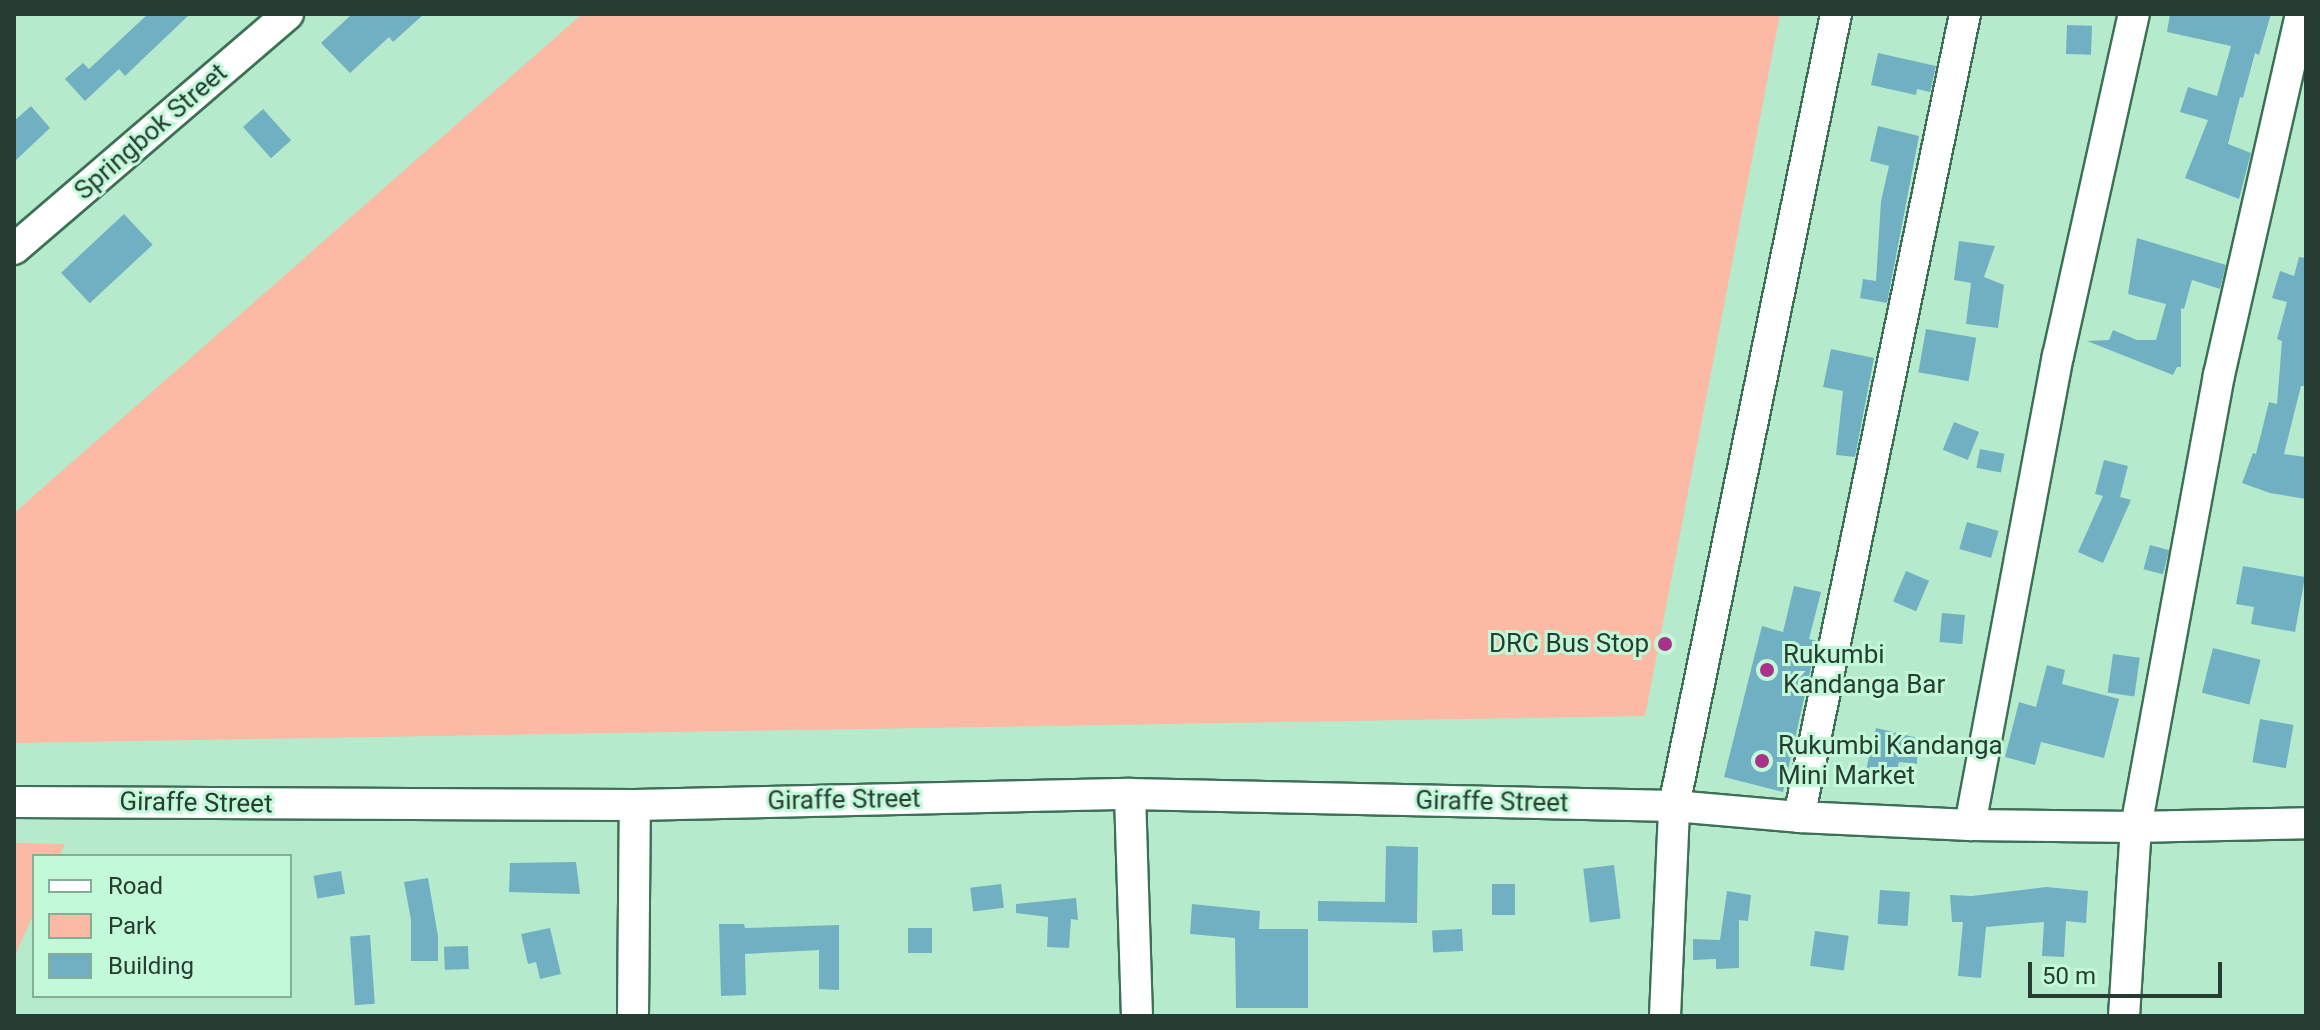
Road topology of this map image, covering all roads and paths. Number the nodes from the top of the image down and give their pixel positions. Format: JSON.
{"nodes":[{"id":1,"x":288,"y":14,"type":"edge"},
{"id":2,"x":1836,"y":14,"type":"edge"},
{"id":3,"x":1965,"y":14,"type":"edge"},
{"id":4,"x":2134,"y":14,"type":"edge"},
{"id":5,"x":2301,"y":14,"type":"edge"},
{"id":6,"x":14,"y":249,"type":"edge"},
{"id":7,"x":1130,"y":794,"type":"junction"},
{"id":8,"x":14,"y":802,"type":"edge"},
{"id":9,"x":635,"y":805,"type":"junction"},
{"id":10,"x":1674,"y":806,"type":"junction"},
{"id":11,"x":1799,"y":817,"type":"junction"},
{"id":12,"x":2306,"y":823,"type":"edge"},
{"id":13,"x":1970,"y":825,"type":"junction"},
{"id":14,"x":2136,"y":827,"type":"junction"},
{"id":15,"x":633,"y":1016,"type":"edge"},
{"id":16,"x":1137,"y":1016,"type":"edge"},
{"id":17,"x":1665,"y":1016,"type":"edge"},
{"id":18,"x":2124,"y":1016,"type":"edge"}],
"edges":[{"from":1,"to":6,"type":"street","name":"Springbok Street"},
{"from":2,"to":10,"type":"street"},
{"from":3,"to":11,"type":"street"},
{"from":4,"to":13,"type":"street"},
{"from":5,"to":14,"type":"street"},
{"from":7,"to":9,"type":"street","name":"Giraffe Street"},
{"from":7,"to":10,"type":"street","name":"Giraffe Street"},
{"from":7,"to":16,"type":"street"},
{"from":8,"to":9,"type":"street","name":"Giraffe Street"},
{"from":9,"to":15,"type":"street"},
{"from":10,"to":11,"type":"street","name":"Giraffe Street"},
{"from":10,"to":17,"type":"street"},
{"from":11,"to":13,"type":"street","name":"Giraffe Street"},
{"from":12,"to":14,"type":"street","name":"Giraffe Street"},
{"from":13,"to":14,"type":"street","name":"Giraffe Street"},
{"from":14,"to":18,"type":"street"}]}
